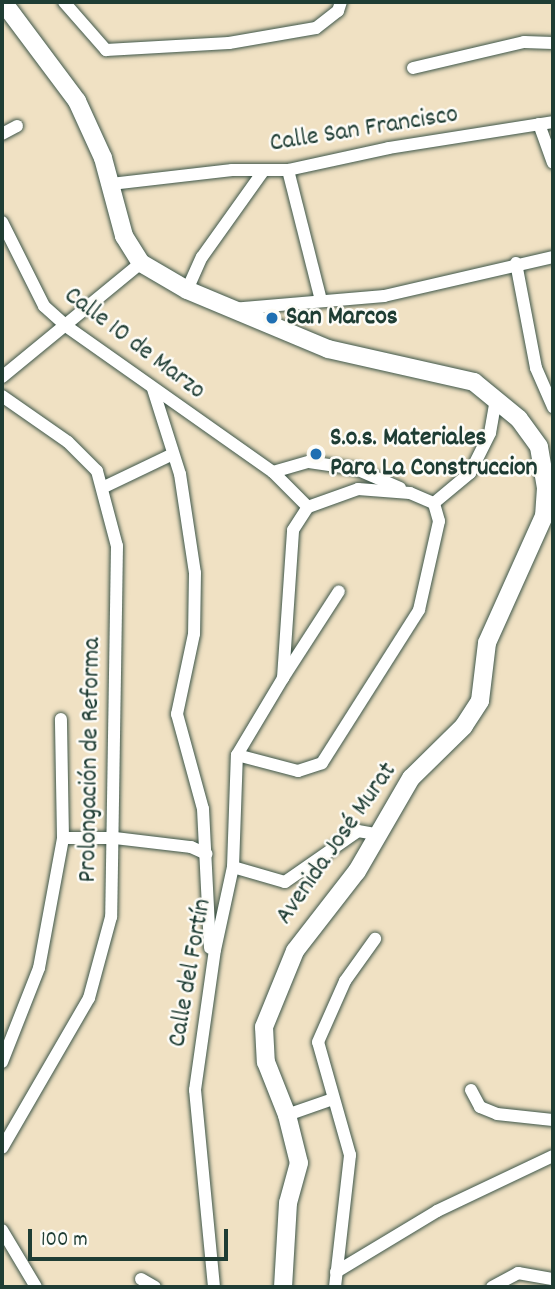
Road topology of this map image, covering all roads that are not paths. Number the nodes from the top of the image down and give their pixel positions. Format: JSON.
{"nodes":[{"id":1,"x":3,"y":2,"type":"edge"},
{"id":2,"x":64,"y":2,"type":"edge"},
{"id":3,"x":341,"y":2,"type":"edge"},
{"id":4,"x":553,"y":43,"type":"edge"},
{"id":5,"x":413,"y":68,"type":"dead end"},
{"id":6,"x":553,"y":122,"type":"edge"},
{"id":7,"x":539,"y":124,"type":"junction"},
{"id":8,"x":17,"y":126,"type":"dead end"},
{"id":9,"x":2,"y":134,"type":"edge"},
{"id":10,"x":548,"y":136,"type":"edge"},
{"id":11,"x":553,"y":163,"type":"edge"},
{"id":12,"x":264,"y":170,"type":"junction"},
{"id":13,"x":288,"y":170,"type":"junction"},
{"id":14,"x":111,"y":184,"type":"junction"},
{"id":15,"x":2,"y":222,"type":"edge"},
{"id":16,"x":553,"y":257,"type":"edge"},
{"id":17,"x":516,"y":262,"type":"junction"},
{"id":18,"x":141,"y":263,"type":"junction"},
{"id":19,"x":187,"y":290,"type":"junction"},
{"id":20,"x":321,"y":300,"type":"junction"},
{"id":21,"x":228,"y":309,"type":"junction"},
{"id":22,"x":66,"y":326,"type":"junction"},
{"id":23,"x":2,"y":377,"type":"edge"},
{"id":24,"x":153,"y":389,"type":"junction"},
{"id":25,"x":2,"y":396,"type":"edge"},
{"id":26,"x":496,"y":400,"type":"junction"},
{"id":27,"x":553,"y":407,"type":"edge"},
{"id":28,"x":173,"y":454,"type":"junction"},
{"id":29,"x":273,"y":472,"type":"junction"},
{"id":30,"x":104,"y":487,"type":"junction"},
{"id":31,"x":411,"y":493,"type":"junction"},
{"id":32,"x":434,"y":503,"type":"junction"},
{"id":33,"x":308,"y":507,"type":"junction"},
{"id":34,"x":549,"y":509,"type":"edge"},
{"id":35,"x":339,"y":591,"type":"dead end"},
{"id":36,"x":283,"y":678,"type":"junction"},
{"id":37,"x":61,"y":719,"type":"dead end"},
{"id":38,"x":237,"y":755,"type":"junction"},
{"id":39,"x":375,"y":834,"type":"junction"},
{"id":40,"x":63,"y":838,"type":"junction"},
{"id":41,"x":115,"y":838,"type":"junction"},
{"id":42,"x":207,"y":854,"type":"junction"},
{"id":43,"x":233,"y":867,"type":"junction"},
{"id":44,"x":375,"y":939,"type":"dead end"},
{"id":45,"x":211,"y":977,"type":"junction"},
{"id":46,"x":2,"y":1062,"type":"edge"},
{"id":47,"x":471,"y":1090,"type":"dead end"},
{"id":48,"x":333,"y":1099,"type":"junction"},
{"id":49,"x":287,"y":1115,"type":"junction"},
{"id":50,"x":553,"y":1120,"type":"edge"},
{"id":51,"x":2,"y":1148,"type":"edge"},
{"id":52,"x":553,"y":1156,"type":"edge"},
{"id":53,"x":2,"y":1230,"type":"edge"},
{"id":54,"x":336,"y":1272,"type":"junction"},
{"id":55,"x":141,"y":1279,"type":"dead end"},
{"id":56,"x":553,"y":1279,"type":"edge"},
{"id":57,"x":36,"y":1287,"type":"edge"},
{"id":58,"x":155,"y":1287,"type":"edge"},
{"id":59,"x":214,"y":1287,"type":"edge"},
{"id":60,"x":283,"y":1287,"type":"edge"},
{"id":61,"x":335,"y":1287,"type":"edge"},
{"id":62,"x":492,"y":1287,"type":"edge"}],
"edges":[{"from":1,"to":14,"type":"street","name":"Avenida José Murat"},
{"from":2,"to":3,"type":"street"},
{"from":4,"to":5,"type":"street"},
{"from":6,"to":7,"type":"street","name":"Calle San Francisco"},
{"from":7,"to":10,"type":"street"},
{"from":7,"to":13,"type":"street","name":"Calle San Francisco"},
{"from":8,"to":9,"type":"street"},
{"from":10,"to":11,"type":"street"},
{"from":12,"to":13,"type":"street","name":"Calle San Francisco"},
{"from":12,"to":14,"type":"street","name":"Calle San Francisco"},
{"from":12,"to":19,"type":"street"},
{"from":13,"to":20,"type":"street"},
{"from":14,"to":18,"type":"street","name":"Avenida José Murat"},
{"from":15,"to":22,"type":"street","name":"Calle 10 de Marzo"},
{"from":16,"to":17,"type":"street"},
{"from":17,"to":20,"type":"street"},
{"from":17,"to":27,"type":"street"},
{"from":18,"to":19,"type":"street","name":"Avenida José Murat"},
{"from":18,"to":22,"type":"street"},
{"from":19,"to":21,"type":"street","name":"Avenida José Murat"},
{"from":20,"to":21,"type":"street"},
{"from":21,"to":26,"type":"street","name":"Avenida José Murat"},
{"from":22,"to":23,"type":"street"},
{"from":22,"to":24,"type":"street","name":"Calle 10 de Marzo"},
{"from":24,"to":28,"type":"street"},
{"from":24,"to":29,"type":"street","name":"Calle 10 de Marzo"},
{"from":25,"to":30,"type":"street","name":"Prolongación de Reforma"},
{"from":26,"to":32,"type":"street"},
{"from":26,"to":34,"type":"street","name":"Avenida José Murat"},
{"from":28,"to":30,"type":"street"},
{"from":28,"to":42,"type":"street"},
{"from":29,"to":31,"type":"street"},
{"from":29,"to":33,"type":"street","name":"Calle 10 de Marzo"},
{"from":30,"to":41,"type":"street","name":"Prolongación de Reforma"},
{"from":31,"to":32,"type":"street"},
{"from":31,"to":33,"type":"street"},
{"from":32,"to":38,"type":"street"},
{"from":33,"to":36,"type":"street","name":"Calle del Fortín"},
{"from":34,"to":39,"type":"street","name":"Avenida José Murat"},
{"from":35,"to":36,"type":"street","name":"Calle del Fortín"},
{"from":36,"to":38,"type":"street","name":"Calle del Fortín"},
{"from":37,"to":40,"type":"street","name":"Prolongación de Reforma"},
{"from":38,"to":43,"type":"street","name":"Calle del Fortín"},
{"from":39,"to":43,"type":"street"},
{"from":39,"to":49,"type":"street","name":"Avenida José Murat"},
{"from":40,"to":41,"type":"street"},
{"from":40,"to":46,"type":"street","name":"Prolongación de Reforma"},
{"from":41,"to":42,"type":"street"},
{"from":41,"to":51,"type":"street","name":"Prolongación de Reforma"},
{"from":42,"to":45,"type":"street"},
{"from":43,"to":45,"type":"street","name":"Calle del Fortín"},
{"from":44,"to":48,"type":"street"},
{"from":45,"to":59,"type":"street","name":"Calle del Fortín"},
{"from":47,"to":50,"type":"street"},
{"from":48,"to":49,"type":"street"},
{"from":48,"to":54,"type":"street"},
{"from":49,"to":60,"type":"street","name":"Avenida José Murat"},
{"from":52,"to":54,"type":"street"},
{"from":53,"to":57,"type":"street"},
{"from":54,"to":61,"type":"street"},
{"from":55,"to":58,"type":"street"},
{"from":56,"to":62,"type":"street"}]}
